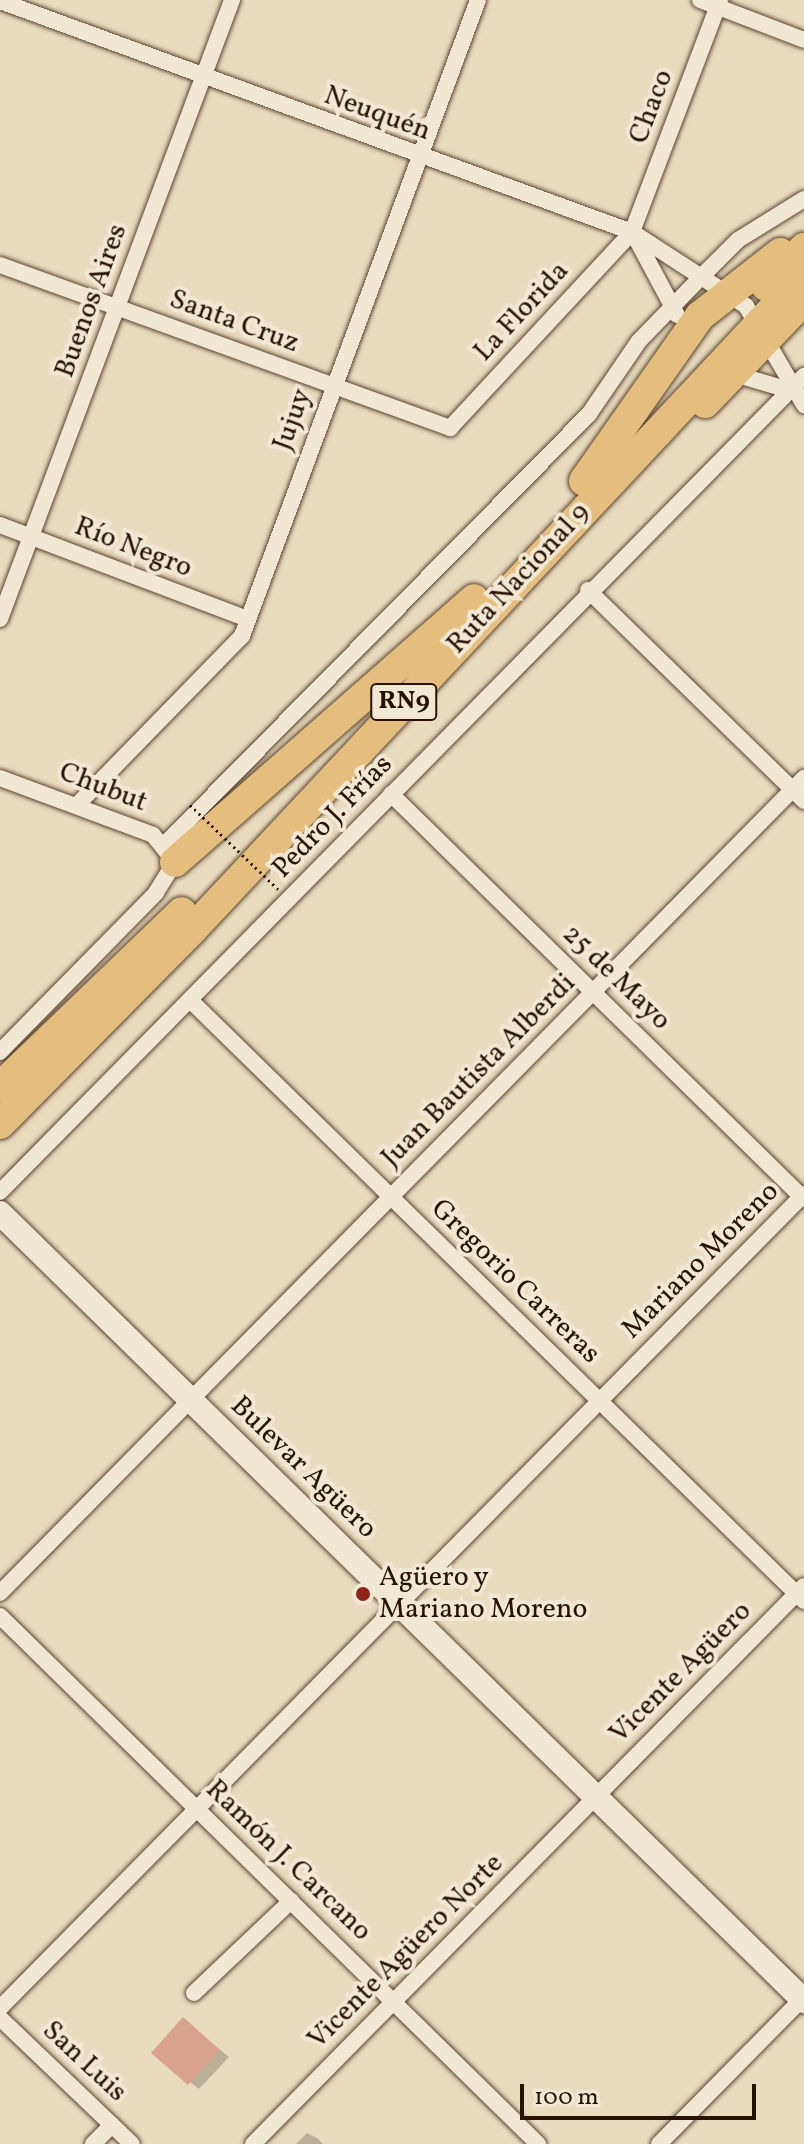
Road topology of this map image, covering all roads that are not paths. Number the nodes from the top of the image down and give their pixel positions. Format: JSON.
{"nodes":[{"id":1,"x":232,"y":0,"type":"edge"},
{"id":2,"x":478,"y":0,"type":"edge"},
{"id":3,"x":700,"y":0,"type":"edge"},
{"id":4,"x":0,"y":1,"type":"edge"},
{"id":5,"x":719,"y":3,"type":"edge"},
{"id":6,"x":804,"y":40,"type":"edge"},
{"id":7,"x":204,"y":78,"type":"junction"},
{"id":8,"x":422,"y":158,"type":"junction"},
{"id":9,"x":804,"y":199,"type":"edge"},
{"id":10,"x":632,"y":232,"type":"junction"},
{"id":11,"x":804,"y":235,"type":"edge"},
{"id":12,"x":804,"y":248,"type":"edge"},
{"id":13,"x":0,"y":265,"type":"edge"},
{"id":14,"x":804,"y":276,"type":"edge"},
{"id":15,"x":804,"y":300,"type":"edge"},
{"id":16,"x":673,"y":306,"type":"junction"},
{"id":17,"x":117,"y":307,"type":"junction"},
{"id":18,"x":742,"y":307,"type":"junction"},
{"id":19,"x":687,"y":334,"type":"junction"},
{"id":20,"x":738,"y":375,"type":"junction"},
{"id":21,"x":804,"y":376,"type":"edge"},
{"id":22,"x":333,"y":386,"type":"junction"},
{"id":23,"x":789,"y":390,"type":"junction"},
{"id":24,"x":804,"y":405,"type":"edge"},
{"id":25,"x":450,"y":428,"type":"joint"},
{"id":26,"x":622,"y":469,"type":"junction"},
{"id":27,"x":584,"y":481,"type":"junction"},
{"id":28,"x":0,"y":525,"type":"edge"},
{"id":29,"x":32,"y":537,"type":"junction"},
{"id":30,"x":588,"y":590,"type":"junction"},
{"id":31,"x":474,"y":599,"type":"junction"},
{"id":32,"x":0,"y":619,"type":"edge"},
{"id":33,"x":248,"y":619,"type":"junction"},
{"id":34,"x":0,"y":778,"type":"edge"},
{"id":35,"x":800,"y":790,"type":"edge"},
{"id":36,"x":391,"y":794,"type":"junction"},
{"id":37,"x":77,"y":805,"type":"junction"},
{"id":38,"x":171,"y":853,"type":"junction"},
{"id":39,"x":593,"y":992,"type":"junction"},
{"id":40,"x":190,"y":1000,"type":"junction"},
{"id":41,"x":0,"y":1052,"type":"edge"},
{"id":42,"x":0,"y":1087,"type":"edge"},
{"id":43,"x":0,"y":1124,"type":"edge"},
{"id":44,"x":0,"y":1192,"type":"edge"},
{"id":45,"x":803,"y":1196,"type":"edge"},
{"id":46,"x":391,"y":1197,"type":"junction"},
{"id":47,"x":0,"y":1213,"type":"edge"},
{"id":48,"x":190,"y":1400,"type":"junction"},
{"id":49,"x":599,"y":1401,"type":"junction"},
{"id":50,"x":0,"y":1593,"type":"edge"},
{"id":51,"x":801,"y":1594,"type":"edge"},
{"id":52,"x":399,"y":1604,"type":"junction"},
{"id":53,"x":0,"y":1616,"type":"edge"},
{"id":54,"x":595,"y":1797,"type":"junction"},
{"id":55,"x":197,"y":1809,"type":"junction"},
{"id":56,"x":291,"y":1901,"type":"junction"},
{"id":57,"x":194,"y":1993,"type":"dead end"},
{"id":58,"x":803,"y":1999,"type":"edge"},
{"id":59,"x":394,"y":2001,"type":"junction"},
{"id":60,"x":0,"y":2008,"type":"edge"},
{"id":61,"x":0,"y":2018,"type":"edge"},
{"id":62,"x":112,"y":2125,"type":"junction"},
{"id":63,"x":93,"y":2144,"type":"edge"},
{"id":64,"x":132,"y":2144,"type":"edge"},
{"id":65,"x":253,"y":2144,"type":"edge"},
{"id":66,"x":538,"y":2144,"type":"edge"},
{"id":67,"x":659,"y":2144,"type":"edge"}],
"edges":[{"from":1,"to":7,"type":"street","name":"Buenos Aires"},
{"from":2,"to":8,"type":"street","name":"Jujuy"},
{"from":3,"to":5,"type":"street"},
{"from":4,"to":7,"type":"street","name":"Neuquén"},
{"from":5,"to":6,"type":"street"},
{"from":5,"to":10,"type":"street","name":"Chaco"},
{"from":7,"to":8,"type":"street","name":"Neuquén"},
{"from":7,"to":17,"type":"street","name":"Buenos Aires"},
{"from":8,"to":10,"type":"street","name":"Neuquén"},
{"from":8,"to":22,"type":"street","name":"Jujuy"},
{"from":9,"to":18,"type":"street"},
{"from":10,"to":16,"type":"street"},
{"from":10,"to":18,"type":"street","name":"Neuquén"},
{"from":10,"to":25,"type":"street","name":"La Florida"},
{"from":11,"to":18,"type":"highway"},
{"from":12,"to":18,"type":"highway","name":"Ruta Nacional 9","number":"RN9"},
{"from":13,"to":17,"type":"street","name":"Santa Cruz"},
{"from":14,"to":18,"type":"highway","name":"Ruta Nacional 9","number":"RN9"},
{"from":15,"to":18,"type":"highway"},
{"from":16,"to":18,"type":"street"},
{"from":16,"to":19,"type":"street"},
{"from":16,"to":38,"type":"street"},
{"from":17,"to":22,"type":"street","name":"Santa Cruz"},
{"from":17,"to":29,"type":"street","name":"Buenos Aires"},
{"from":18,"to":19,"type":"highway"},
{"from":18,"to":20,"type":"highway"},
{"from":18,"to":23,"type":"street"},
{"from":18,"to":26,"type":"highway","name":"Ruta Nacional 9","number":"RN9"},
{"from":18,"to":27,"type":"highway","name":"Ruta Nacional 9","number":"RN9"},
{"from":19,"to":27,"type":"highway"},
{"from":20,"to":23,"type":"street"},
{"from":20,"to":26,"type":"highway"},
{"from":21,"to":23,"type":"street","name":"Pedro J. Frías"},
{"from":22,"to":25,"type":"street","name":"Santa Cruz"},
{"from":22,"to":33,"type":"street","name":"Jujuy"},
{"from":23,"to":24,"type":"street"},
{"from":23,"to":30,"type":"street","name":"Pedro J. Frías"},
{"from":26,"to":43,"type":"highway","name":"Ruta Nacional 9","number":"RN9"},
{"from":27,"to":31,"type":"highway","name":"Ruta Nacional 9","number":"RN9"},
{"from":28,"to":29,"type":"street","name":"Río Negro"},
{"from":29,"to":32,"type":"street","name":"Buenos Aires"},
{"from":29,"to":33,"type":"street","name":"Río Negro"},
{"from":30,"to":35,"type":"street"},
{"from":30,"to":36,"type":"street","name":"Pedro J. Frías"},
{"from":31,"to":38,"type":"highway"},
{"from":31,"to":42,"type":"highway","name":"Ruta Nacional 9","number":"RN9"},
{"from":33,"to":37,"type":"street","name":"Jujuy"},
{"from":34,"to":37,"type":"street","name":"Chubut"},
{"from":35,"to":39,"type":"street","name":"Juan Bautista Alberdi"},
{"from":36,"to":39,"type":"street","name":"25 de Mayo"},
{"from":36,"to":40,"type":"street","name":"Pedro J. Frías"},
{"from":37,"to":38,"type":"street","name":"Chubut"},
{"from":38,"to":41,"type":"street"},
{"from":39,"to":45,"type":"street","name":"25 de Mayo"},
{"from":39,"to":46,"type":"street","name":"Juan Bautista Alberdi"},
{"from":40,"to":44,"type":"street","name":"Pedro J. Frías"},
{"from":40,"to":46,"type":"street","name":"Gregorio Carreras"},
{"from":45,"to":49,"type":"street","name":"Mariano Moreno"},
{"from":46,"to":48,"type":"street","name":"Juan Bautista Alberdi"},
{"from":46,"to":49,"type":"street","name":"Gregorio Carreras"},
{"from":47,"to":48,"type":"main road","name":"Bulevar Agüero"},
{"from":48,"to":50,"type":"street","name":"Juan Bautista Alberdi"},
{"from":48,"to":52,"type":"main road","name":"Bulevar Agüero"},
{"from":49,"to":51,"type":"street","name":"Gregorio Carreras"},
{"from":49,"to":52,"type":"street","name":"Mariano Moreno"},
{"from":51,"to":54,"type":"street","name":"Vicente Agüero"},
{"from":52,"to":54,"type":"main road","name":"Bulevar Agüero"},
{"from":52,"to":55,"type":"street","name":"Mariano Moreno"},
{"from":53,"to":55,"type":"street","name":"Ramón J. Carcano"},
{"from":54,"to":58,"type":"main road","name":"Bulevar Agüero"},
{"from":54,"to":59,"type":"street","name":"Vicente Agüero Norte"},
{"from":55,"to":56,"type":"street","name":"Ramón J. Carcano"},
{"from":55,"to":60,"type":"street","name":"Mariano Moreno"},
{"from":56,"to":57,"type":"street"},
{"from":56,"to":59,"type":"street","name":"Ramón J. Carcano"},
{"from":58,"to":67,"type":"street"},
{"from":59,"to":65,"type":"street","name":"Vicente Agüero Norte"},
{"from":59,"to":66,"type":"street","name":"Ramón J. Carcano"},
{"from":61,"to":62,"type":"street","name":"San Luis"},
{"from":62,"to":63,"type":"street"},
{"from":62,"to":64,"type":"street","name":"San Luis"}]}
